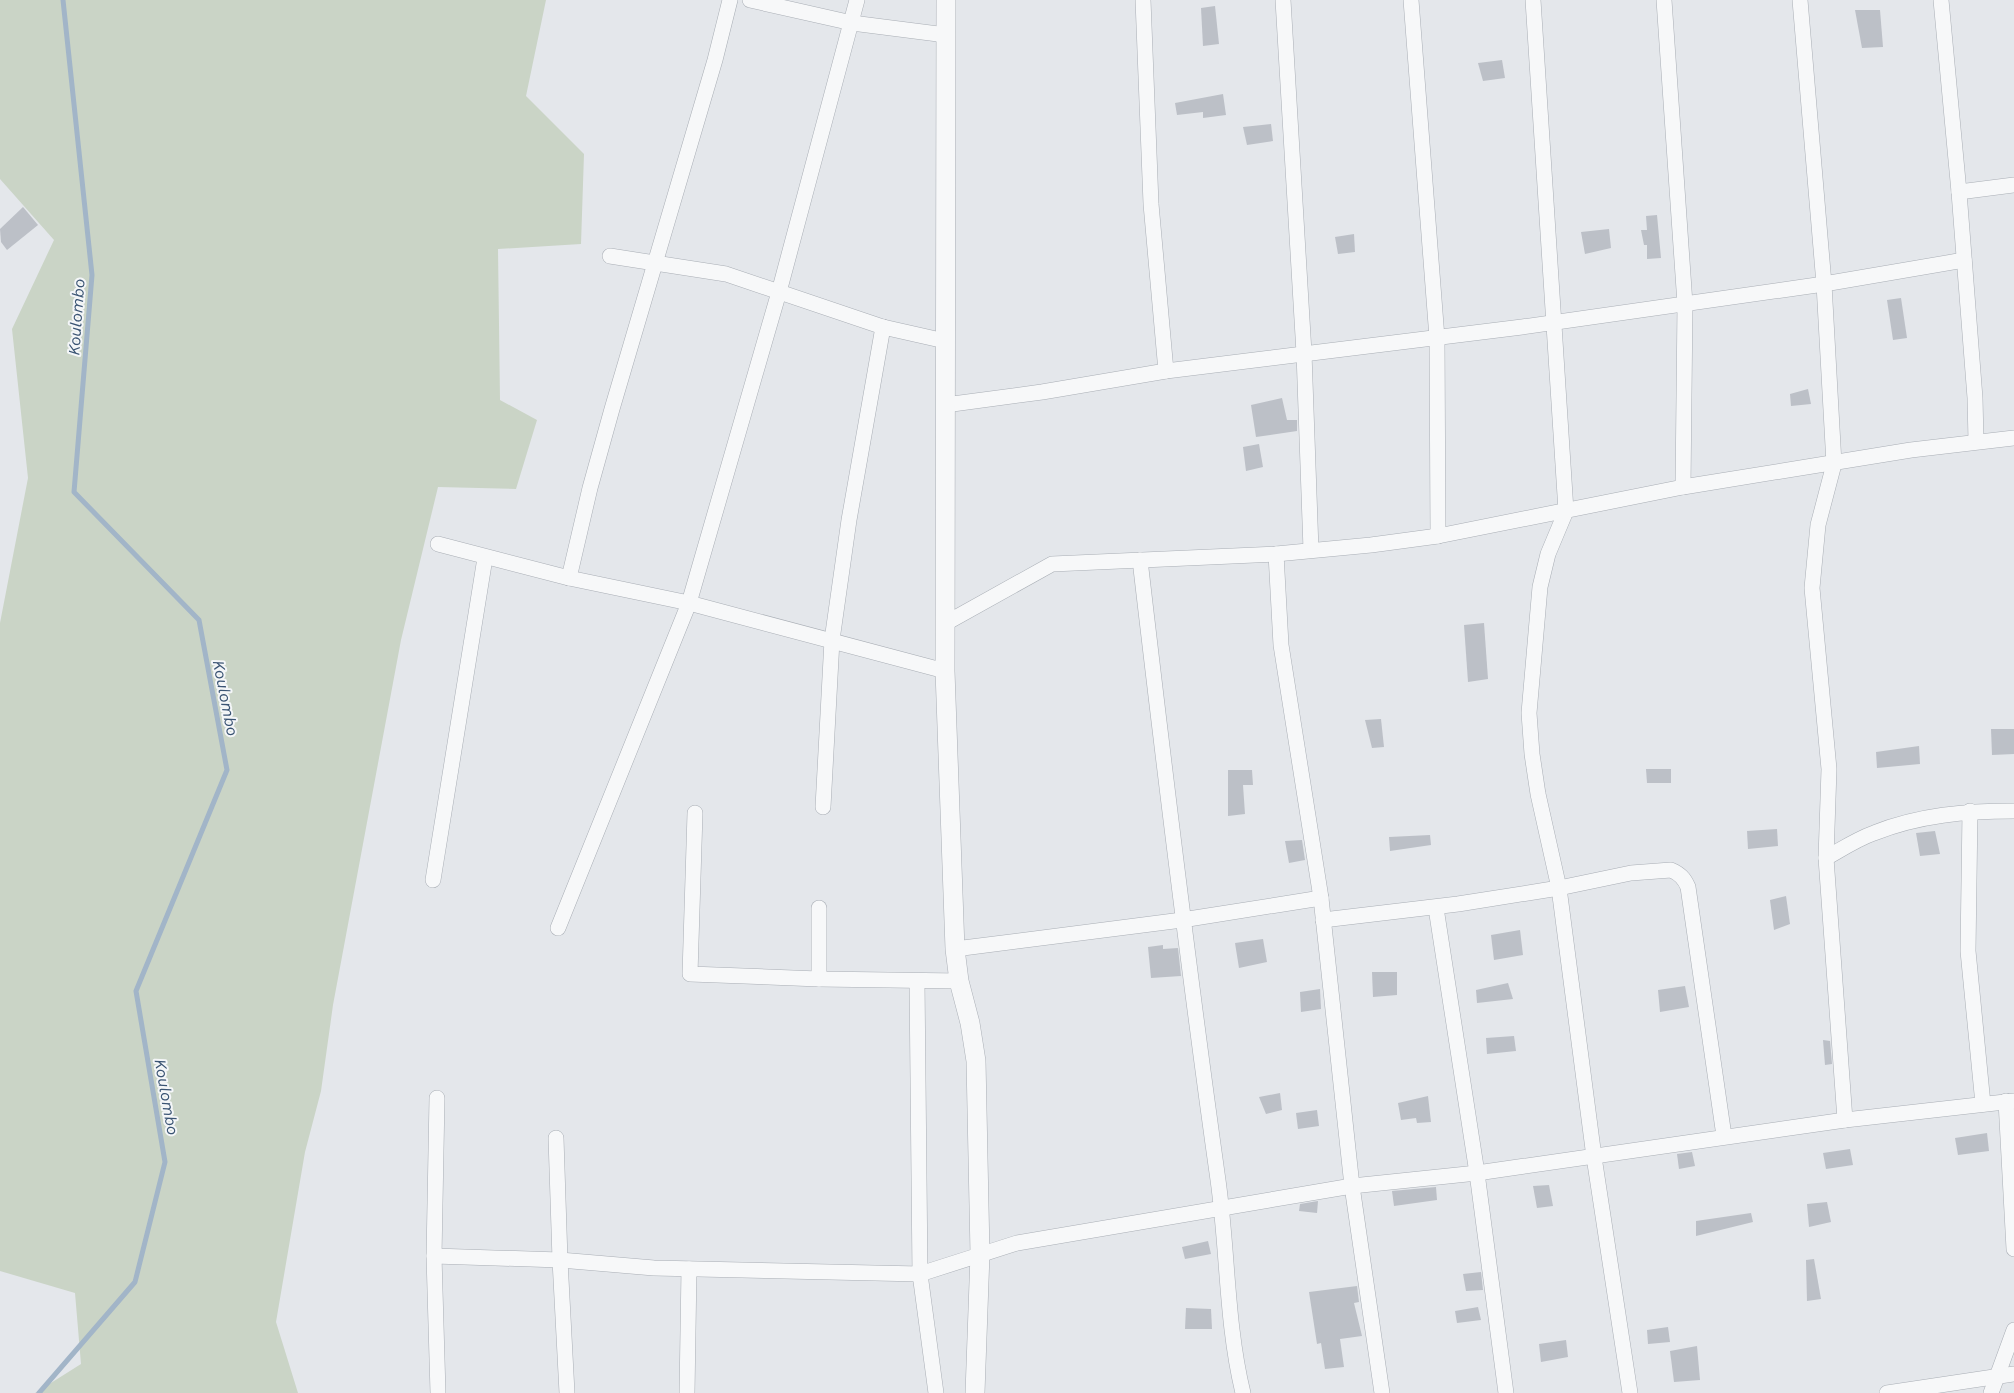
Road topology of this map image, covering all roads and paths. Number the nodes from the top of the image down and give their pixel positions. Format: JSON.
{"nodes":[{"id":1,"x":730,"y":0,"type":"edge"},
{"id":2,"x":750,"y":0,"type":"edge"},
{"id":3,"x":857,"y":0,"type":"edge"},
{"id":4,"x":946,"y":0,"type":"edge"},
{"id":5,"x":1143,"y":0,"type":"edge"},
{"id":6,"x":1283,"y":0,"type":"edge"},
{"id":7,"x":1411,"y":0,"type":"edge"},
{"id":8,"x":1533,"y":0,"type":"edge"},
{"id":9,"x":1664,"y":0,"type":"edge"},
{"id":10,"x":1800,"y":0,"type":"edge"},
{"id":11,"x":1941,"y":0,"type":"edge"},
{"id":12,"x":852,"y":22,"type":"junction"},
{"id":13,"x":946,"y":35,"type":"junction"},
{"id":14,"x":2014,"y":185,"type":"edge"},
{"id":15,"x":1959,"y":192,"type":"junction"},
{"id":16,"x":610,"y":256,"type":"dead end"},
{"id":17,"x":1964,"y":260,"type":"junction"},
{"id":18,"x":655,"y":262,"type":"junction"},
{"id":19,"x":1824,"y":284,"type":"junction"},
{"id":20,"x":779,"y":292,"type":"junction"},
{"id":21,"x":1685,"y":304,"type":"junction"},
{"id":22,"x":1554,"y":323,"type":"junction"},
{"id":23,"x":883,"y":327,"type":"junction"},
{"id":24,"x":1437,"y":338,"type":"junction"},
{"id":25,"x":945,"y":342,"type":"junction"},
{"id":26,"x":1304,"y":353,"type":"junction"},
{"id":27,"x":1166,"y":371,"type":"junction"},
{"id":28,"x":945,"y":405,"type":"junction"},
{"id":29,"x":2014,"y":438,"type":"edge"},
{"id":30,"x":1976,"y":441,"type":"junction"},
{"id":31,"x":1834,"y":464,"type":"junction"},
{"id":32,"x":1683,"y":487,"type":"junction"},
{"id":33,"x":1566,"y":511,"type":"junction"},
{"id":34,"x":1438,"y":536,"type":"junction"},
{"id":35,"x":438,"y":544,"type":"dead end"},
{"id":36,"x":1311,"y":550,"type":"junction"},
{"id":37,"x":1276,"y":554,"type":"junction"},
{"id":38,"x":485,"y":558,"type":"junction"},
{"id":39,"x":1140,"y":560,"type":"junction"},
{"id":40,"x":569,"y":578,"type":"junction"},
{"id":41,"x":688,"y":603,"type":"junction"},
{"id":42,"x":946,"y":623,"type":"junction"},
{"id":43,"x":832,"y":640,"type":"junction"},
{"id":44,"x":945,"y":672,"type":"junction"},
{"id":45,"x":823,"y":807,"type":"dead end"},
{"id":46,"x":1970,"y":811,"type":"junction"},
{"id":47,"x":2014,"y":811,"type":"edge"},
{"id":48,"x":695,"y":813,"type":"dead end"},
{"id":49,"x":1826,"y":858,"type":"junction"},
{"id":50,"x":433,"y":880,"type":"dead end"},
{"id":51,"x":1559,"y":888,"type":"junction"},
{"id":52,"x":1320,"y":898,"type":"junction"},
{"id":53,"x":819,"y":908,"type":"dead end"},
{"id":54,"x":1436,"y":908,"type":"junction"},
{"id":55,"x":1182,"y":920,"type":"junction"},
{"id":56,"x":1323,"y":920,"type":"junction"},
{"id":57,"x":558,"y":928,"type":"dead end"},
{"id":58,"x":955,"y":949,"type":"junction"},
{"id":59,"x":819,"y":979,"type":"junction"},
{"id":60,"x":917,"y":981,"type":"junction"},
{"id":61,"x":959,"y":981,"type":"junction"},
{"id":62,"x":437,"y":1098,"type":"dead end"},
{"id":63,"x":2010,"y":1101,"type":"edge"},
{"id":64,"x":1983,"y":1104,"type":"junction"},
{"id":65,"x":1844,"y":1120,"type":"junction"},
{"id":66,"x":1724,"y":1136,"type":"junction"},
{"id":67,"x":556,"y":1138,"type":"dead end"},
{"id":68,"x":1594,"y":1157,"type":"junction"},
{"id":69,"x":1477,"y":1173,"type":"junction"},
{"id":70,"x":1352,"y":1186,"type":"junction"},
{"id":71,"x":1222,"y":1207,"type":"junction"},
{"id":72,"x":2014,"y":1249,"type":"edge"},
{"id":73,"x":980,"y":1254,"type":"junction"},
{"id":74,"x":434,"y":1256,"type":"junction"},
{"id":75,"x":560,"y":1260,"type":"junction"},
{"id":76,"x":689,"y":1269,"type":"junction"},
{"id":77,"x":920,"y":1274,"type":"junction"},
{"id":78,"x":2014,"y":1330,"type":"edge"},
{"id":79,"x":2014,"y":1374,"type":"edge"},
{"id":80,"x":1996,"y":1375,"type":"junction"},
{"id":81,"x":438,"y":1393,"type":"edge"},
{"id":82,"x":567,"y":1393,"type":"edge"},
{"id":83,"x":687,"y":1393,"type":"edge"},
{"id":84,"x":936,"y":1393,"type":"edge"},
{"id":85,"x":975,"y":1393,"type":"edge"},
{"id":86,"x":1243,"y":1393,"type":"edge"},
{"id":87,"x":1382,"y":1393,"type":"edge"},
{"id":88,"x":1506,"y":1393,"type":"edge"},
{"id":89,"x":1630,"y":1393,"type":"edge"},
{"id":90,"x":1887,"y":1393,"type":"edge"},
{"id":91,"x":1991,"y":1393,"type":"edge"}],
"edges":[{"from":1,"to":18,"type":"street"},
{"from":2,"to":12,"type":"street"},
{"from":3,"to":12,"type":"street"},
{"from":4,"to":13,"type":"street"},
{"from":5,"to":27,"type":"street"},
{"from":6,"to":26,"type":"street"},
{"from":7,"to":24,"type":"street"},
{"from":8,"to":22,"type":"street"},
{"from":9,"to":21,"type":"street"},
{"from":10,"to":19,"type":"street"},
{"from":11,"to":15,"type":"street"},
{"from":12,"to":13,"type":"street"},
{"from":12,"to":20,"type":"street"},
{"from":13,"to":25,"type":"street"},
{"from":14,"to":15,"type":"street"},
{"from":15,"to":17,"type":"street"},
{"from":16,"to":18,"type":"street"},
{"from":17,"to":19,"type":"street"},
{"from":17,"to":30,"type":"street"},
{"from":18,"to":20,"type":"street"},
{"from":18,"to":40,"type":"street"},
{"from":19,"to":21,"type":"street"},
{"from":19,"to":31,"type":"street"},
{"from":20,"to":23,"type":"street"},
{"from":20,"to":41,"type":"street"},
{"from":21,"to":22,"type":"street"},
{"from":21,"to":32,"type":"street"},
{"from":22,"to":24,"type":"street"},
{"from":22,"to":33,"type":"street"},
{"from":23,"to":25,"type":"street"},
{"from":23,"to":43,"type":"street"},
{"from":24,"to":26,"type":"street"},
{"from":24,"to":34,"type":"street"},
{"from":25,"to":28,"type":"street"},
{"from":26,"to":27,"type":"street"},
{"from":26,"to":36,"type":"street"},
{"from":27,"to":28,"type":"street"},
{"from":28,"to":42,"type":"street"},
{"from":29,"to":30,"type":"street"},
{"from":30,"to":31,"type":"street"},
{"from":31,"to":32,"type":"street"},
{"from":31,"to":49,"type":"street"},
{"from":32,"to":33,"type":"street"},
{"from":33,"to":34,"type":"street"},
{"from":33,"to":51,"type":"street"},
{"from":34,"to":36,"type":"street"},
{"from":35,"to":38,"type":"street"},
{"from":36,"to":37,"type":"street"},
{"from":37,"to":39,"type":"street"},
{"from":37,"to":52,"type":"street"},
{"from":38,"to":40,"type":"street"},
{"from":38,"to":50,"type":"street"},
{"from":39,"to":42,"type":"street"},
{"from":39,"to":55,"type":"street"},
{"from":40,"to":41,"type":"street"},
{"from":41,"to":43,"type":"street"},
{"from":41,"to":57,"type":"street"},
{"from":42,"to":44,"type":"street"},
{"from":43,"to":44,"type":"street"},
{"from":43,"to":45,"type":"street"},
{"from":44,"to":58,"type":"street"},
{"from":46,"to":47,"type":"street"},
{"from":46,"to":49,"type":"street"},
{"from":46,"to":64,"type":"street"},
{"from":48,"to":59,"type":"street"},
{"from":49,"to":65,"type":"street"},
{"from":51,"to":54,"type":"street"},
{"from":51,"to":66,"type":"street"},
{"from":51,"to":68,"type":"street"},
{"from":52,"to":55,"type":"street"},
{"from":52,"to":56,"type":"street"},
{"from":53,"to":59,"type":"street"},
{"from":54,"to":56,"type":"street"},
{"from":54,"to":69,"type":"street"},
{"from":55,"to":58,"type":"street"},
{"from":55,"to":71,"type":"street"},
{"from":56,"to":70,"type":"street"},
{"from":58,"to":61,"type":"street"},
{"from":59,"to":60,"type":"street"},
{"from":60,"to":61,"type":"street"},
{"from":60,"to":77,"type":"street"},
{"from":61,"to":73,"type":"street"},
{"from":62,"to":74,"type":"street"},
{"from":63,"to":64,"type":"street"},
{"from":63,"to":72,"type":"street"},
{"from":64,"to":65,"type":"street"},
{"from":65,"to":66,"type":"street"},
{"from":66,"to":68,"type":"street"},
{"from":67,"to":75,"type":"street"},
{"from":68,"to":69,"type":"street"},
{"from":68,"to":89,"type":"street"},
{"from":69,"to":70,"type":"street"},
{"from":69,"to":88,"type":"street"},
{"from":70,"to":71,"type":"street"},
{"from":70,"to":87,"type":"street"},
{"from":71,"to":73,"type":"street"},
{"from":71,"to":86,"type":"street"},
{"from":73,"to":77,"type":"street"},
{"from":73,"to":85,"type":"street"},
{"from":74,"to":75,"type":"street"},
{"from":74,"to":81,"type":"street"},
{"from":75,"to":76,"type":"street"},
{"from":75,"to":82,"type":"street"},
{"from":76,"to":77,"type":"street"},
{"from":76,"to":83,"type":"street"},
{"from":77,"to":84,"type":"street"},
{"from":78,"to":80,"type":"street"},
{"from":79,"to":80,"type":"street"},
{"from":80,"to":90,"type":"street"},
{"from":80,"to":91,"type":"street"}]}
